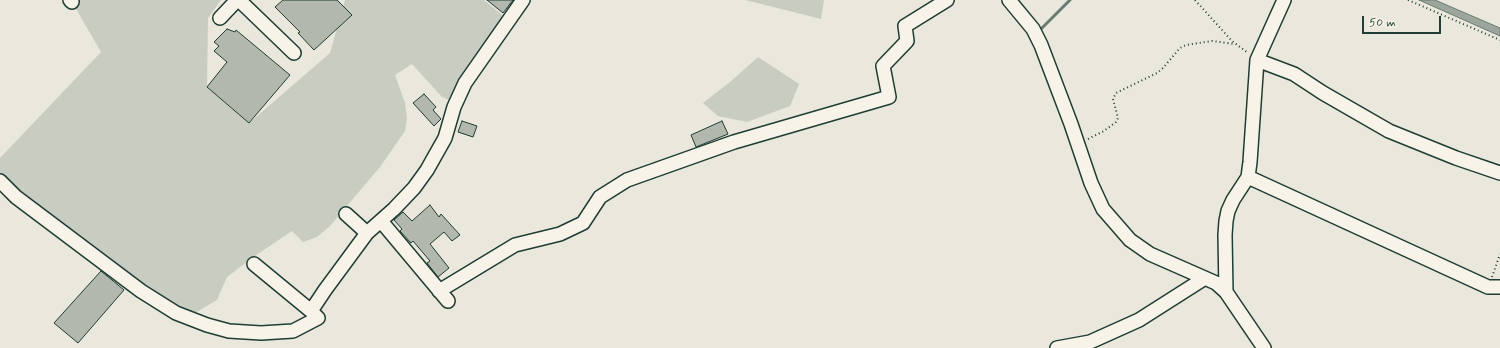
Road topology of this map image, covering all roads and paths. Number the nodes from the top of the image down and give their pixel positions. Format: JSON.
{"nodes":[{"id":1,"x":238,"y":0,"type":"edge"},
{"id":2,"x":523,"y":0,"type":"edge"},
{"id":3,"x":947,"y":0,"type":"edge"},
{"id":4,"x":1009,"y":0,"type":"edge"},
{"id":5,"x":1195,"y":0,"type":"edge"},
{"id":6,"x":1284,"y":0,"type":"edge"},
{"id":7,"x":1408,"y":0,"type":"edge"},
{"id":8,"x":220,"y":18,"type":"dead end"},
{"id":9,"x":1500,"y":40,"type":"edge"},
{"id":10,"x":1235,"y":44,"type":"junction"},
{"id":11,"x":294,"y":53,"type":"dead end"},
{"id":12,"x":1257,"y":60,"type":"junction"},
{"id":13,"x":1078,"y":144,"type":"junction"},
{"id":14,"x":1500,"y":173,"type":"edge"},
{"id":15,"x":1248,"y":177,"type":"junction"},
{"id":16,"x":0,"y":180,"type":"edge"},
{"id":17,"x":346,"y":214,"type":"dead end"},
{"id":18,"x":381,"y":221,"type":"junction"},
{"id":19,"x":367,"y":233,"type":"junction"},
{"id":20,"x":1500,"y":254,"type":"edge"},
{"id":21,"x":254,"y":264,"type":"dead end"},
{"id":22,"x":1205,"y":278,"type":"junction"},
{"id":23,"x":1494,"y":287,"type":"edge"},
{"id":24,"x":439,"y":291,"type":"junction"},
{"id":25,"x":1226,"y":292,"type":"junction"},
{"id":26,"x":448,"y":301,"type":"dead end"},
{"id":27,"x":311,"y":311,"type":"junction"},
{"id":28,"x":1057,"y":348,"type":"edge"},
{"id":29,"x":1264,"y":348,"type":"edge"}],
"edges":[{"from":1,"to":8,"type":"street"},
{"from":1,"to":11,"type":"street"},
{"from":2,"to":18,"type":"street"},
{"from":3,"to":24,"type":"street"},
{"from":4,"to":13,"type":"street"},
{"from":5,"to":10,"type":"path"},
{"from":6,"to":12,"type":"street"},
{"from":7,"to":9,"type":"path"},
{"from":10,"to":12,"type":"path"},
{"from":10,"to":13,"type":"path"},
{"from":12,"to":14,"type":"street"},
{"from":12,"to":15,"type":"street"},
{"from":13,"to":22,"type":"street"},
{"from":15,"to":23,"type":"street"},
{"from":15,"to":25,"type":"street"},
{"from":16,"to":27,"type":"street"},
{"from":17,"to":19,"type":"street"},
{"from":18,"to":19,"type":"street"},
{"from":18,"to":24,"type":"street"},
{"from":19,"to":27,"type":"street"},
{"from":20,"to":23,"type":"path"},
{"from":21,"to":27,"type":"street"},
{"from":22,"to":25,"type":"street"},
{"from":22,"to":28,"type":"street"},
{"from":24,"to":26,"type":"street"},
{"from":25,"to":29,"type":"street"}]}
